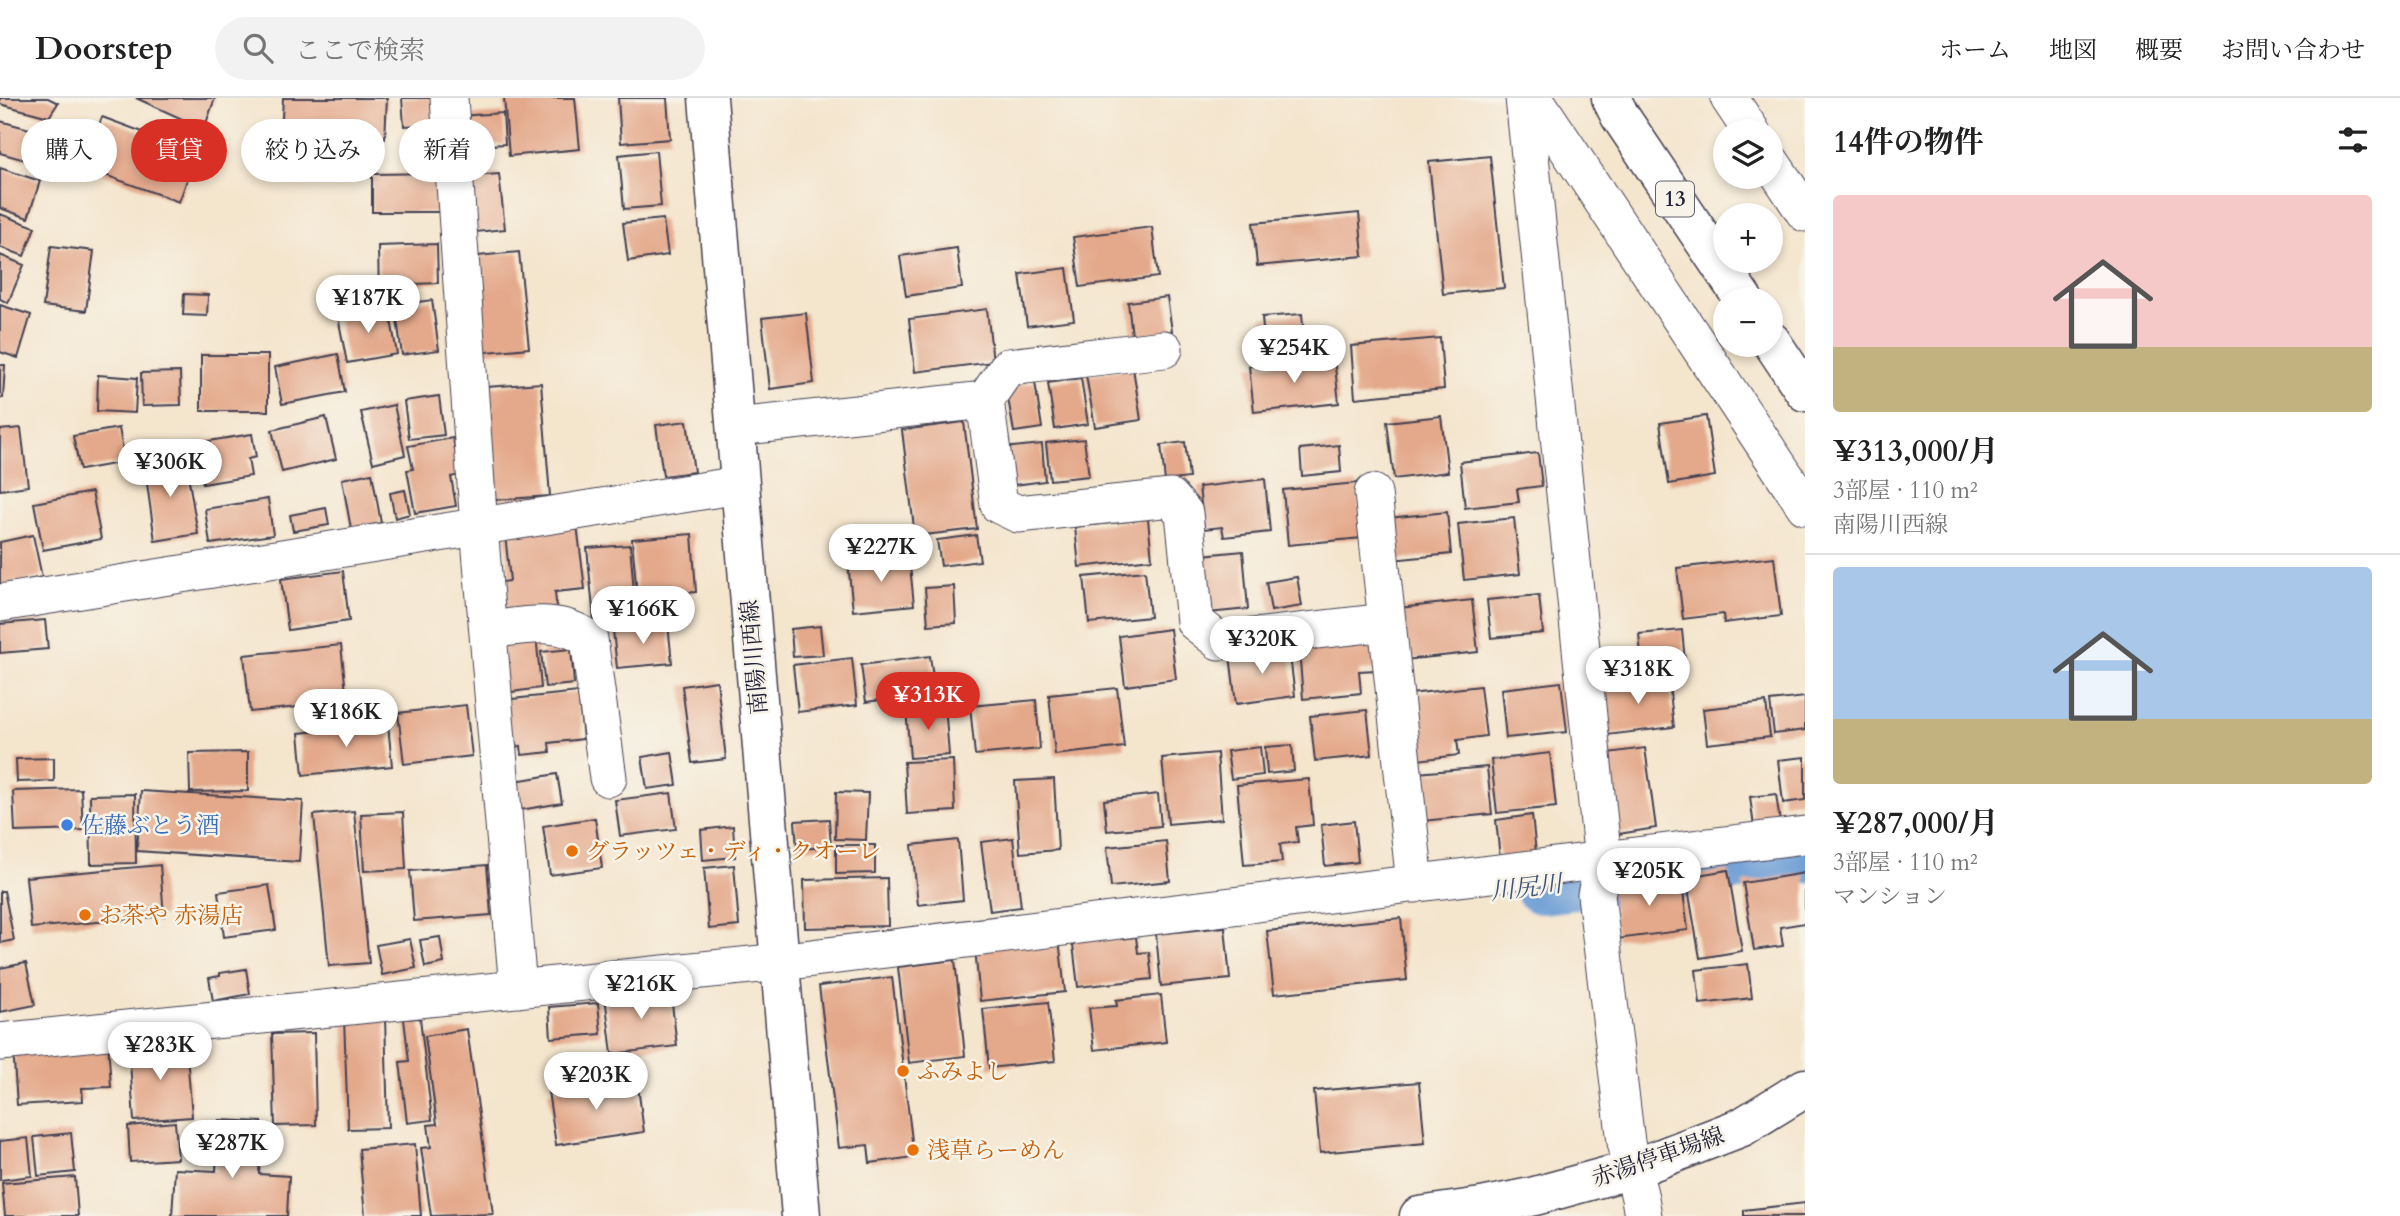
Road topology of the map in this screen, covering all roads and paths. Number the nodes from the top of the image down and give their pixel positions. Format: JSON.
{"nodes":[{"id":1,"x":449,"y":98,"type":"edge"},
{"id":2,"x":708,"y":98,"type":"edge"},
{"id":3,"x":1524,"y":98,"type":"edge"},
{"id":4,"x":1534,"y":98,"type":"edge"},
{"id":5,"x":1611,"y":98,"type":"edge"},
{"id":6,"x":1729,"y":98,"type":"edge"},
{"id":7,"x":1743,"y":119,"type":"edge"},
{"id":8,"x":1783,"y":180,"type":"edge"},
{"id":9,"x":1805,"y":213,"type":"edge"},
{"id":10,"x":1735,"y":287,"type":"edge"},
{"id":11,"x":1164,"y":349,"type":"dead end"},
{"id":12,"x":1782,"y":357,"type":"edge"},
{"id":13,"x":1805,"y":391,"type":"edge"},
{"id":14,"x":985,"y":400,"type":"junction"},
{"id":15,"x":736,"y":427,"type":"junction"},
{"id":16,"x":739,"y":485,"type":"junction"},
{"id":17,"x":1374,"y":493,"type":"dead end"},
{"id":18,"x":1805,"y":506,"type":"edge"},
{"id":19,"x":479,"y":527,"type":"junction"},
{"id":20,"x":0,"y":603,"type":"edge"},
{"id":21,"x":1387,"y":622,"type":"junction"},
{"id":22,"x":488,"y":631,"type":"junction"},
{"id":23,"x":607,"y":778,"type":"dead end"},
{"id":24,"x":1805,"y":835,"type":"edge"},
{"id":25,"x":1599,"y":878,"type":"junction"},
{"id":26,"x":1415,"y":884,"type":"junction"},
{"id":27,"x":780,"y":962,"type":"junction"},
{"id":28,"x":518,"y":989,"type":"junction"},
{"id":29,"x":0,"y":1042,"type":"edge"},
{"id":30,"x":1805,"y":1088,"type":"edge"},
{"id":31,"x":1633,"y":1169,"type":"junction"},
{"id":32,"x":801,"y":1216,"type":"edge"},
{"id":33,"x":1419,"y":1216,"type":"edge"},
{"id":34,"x":1643,"y":1216,"type":"edge"}],
"edges":[{"from":1,"to":19,"type":"lane"},
{"from":2,"to":15,"type":"main road","name":"南陽川西線"},
{"from":3,"to":25,"type":"lane"},
{"from":4,"to":18,"type":"lane"},
{"from":5,"to":10,"type":"main road","number":"13"},
{"from":6,"to":7,"type":"lane"},
{"from":8,"to":9,"type":"lane"},
{"from":11,"to":14,"type":"lane"},
{"from":12,"to":13,"type":"main road"},
{"from":14,"to":15,"type":"lane"},
{"from":14,"to":21,"type":"lane"},
{"from":15,"to":16,"type":"main road","name":"南陽川西線"},
{"from":16,"to":19,"type":"lane"},
{"from":16,"to":27,"type":"main road","name":"南陽川西線"},
{"from":17,"to":21,"type":"lane"},
{"from":19,"to":20,"type":"lane"},
{"from":19,"to":22,"type":"lane"},
{"from":21,"to":26,"type":"lane"},
{"from":22,"to":23,"type":"lane"},
{"from":22,"to":28,"type":"lane"},
{"from":24,"to":25,"type":"lane"},
{"from":25,"to":26,"type":"lane"},
{"from":25,"to":31,"type":"lane"},
{"from":26,"to":27,"type":"lane"},
{"from":27,"to":28,"type":"lane"},
{"from":27,"to":32,"type":"main road","name":"南陽川西線"},
{"from":28,"to":29,"type":"lane"},
{"from":30,"to":31,"type":"main road","name":"赤湯停車場線"},
{"from":31,"to":33,"type":"main road","name":"赤湯停車場線"},
{"from":31,"to":34,"type":"lane"}]}
